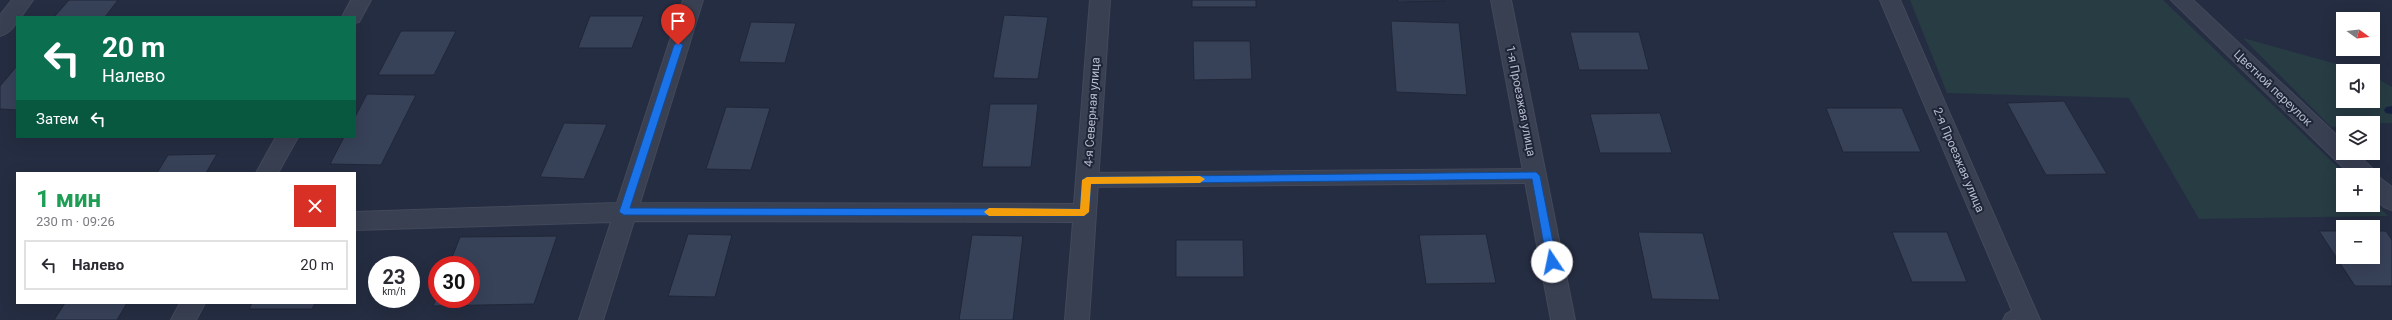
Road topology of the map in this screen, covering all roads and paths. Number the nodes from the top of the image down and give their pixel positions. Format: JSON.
{"nodes":[{"id":1,"x":23,"y":0,"type":"edge"},
{"id":2,"x":361,"y":0,"type":"edge"},
{"id":3,"x":693,"y":0,"type":"edge"},
{"id":4,"x":1100,"y":0,"type":"edge"},
{"id":5,"x":1501,"y":0,"type":"edge"},
{"id":6,"x":1890,"y":0,"type":"edge"},
{"id":7,"x":2181,"y":0,"type":"edge"},
{"id":8,"x":353,"y":16,"type":"edge"},
{"id":9,"x":0,"y":29,"type":"edge"},
{"id":10,"x":286,"y":138,"type":"edge"},
{"id":11,"x":2358,"y":168,"type":"edge"},
{"id":12,"x":269,"y":172,"type":"edge"},
{"id":13,"x":1536,"y":176,"type":"junction"},
{"id":14,"x":1087,"y":180,"type":"junction"},
{"id":15,"x":2380,"y":190,"type":"edge"},
{"id":16,"x":2392,"y":201,"type":"edge"},
{"id":17,"x":624,"y":212,"type":"junction"},
{"id":18,"x":1084,"y":212,"type":"junction"},
{"id":19,"x":356,"y":221,"type":"edge"},
{"id":20,"x":192,"y":304,"type":"edge"},
{"id":21,"x":2022,"y":317,"type":"edge"},
{"id":22,"x":183,"y":320,"type":"edge"},
{"id":23,"x":591,"y":320,"type":"edge"},
{"id":24,"x":1077,"y":320,"type":"edge"},
{"id":25,"x":1564,"y":320,"type":"edge"}],
"edges":[{"from":1,"to":9,"type":"street"},
{"from":2,"to":8,"type":"street"},
{"from":3,"to":17,"type":"street"},
{"from":4,"to":14,"type":"street","name":"4-я Северная улица"},
{"from":5,"to":13,"type":"street","name":"1-я Проезжая улица"},
{"from":6,"to":21,"type":"street","name":"2-я Проезжая улица"},
{"from":7,"to":11,"type":"street","name":"Цветной переулок"},
{"from":10,"to":12,"type":"street"},
{"from":13,"to":14,"type":"lane"},
{"from":13,"to":25,"type":"street","name":"1-я Проезжая улица"},
{"from":14,"to":18,"type":"street","name":"4-я Северная улица"},
{"from":15,"to":16,"type":"street"},
{"from":17,"to":18,"type":"street"},
{"from":17,"to":19,"type":"street"},
{"from":17,"to":23,"type":"street"},
{"from":18,"to":24,"type":"street","name":"4-я Северная улица"},
{"from":20,"to":22,"type":"street"}]}
